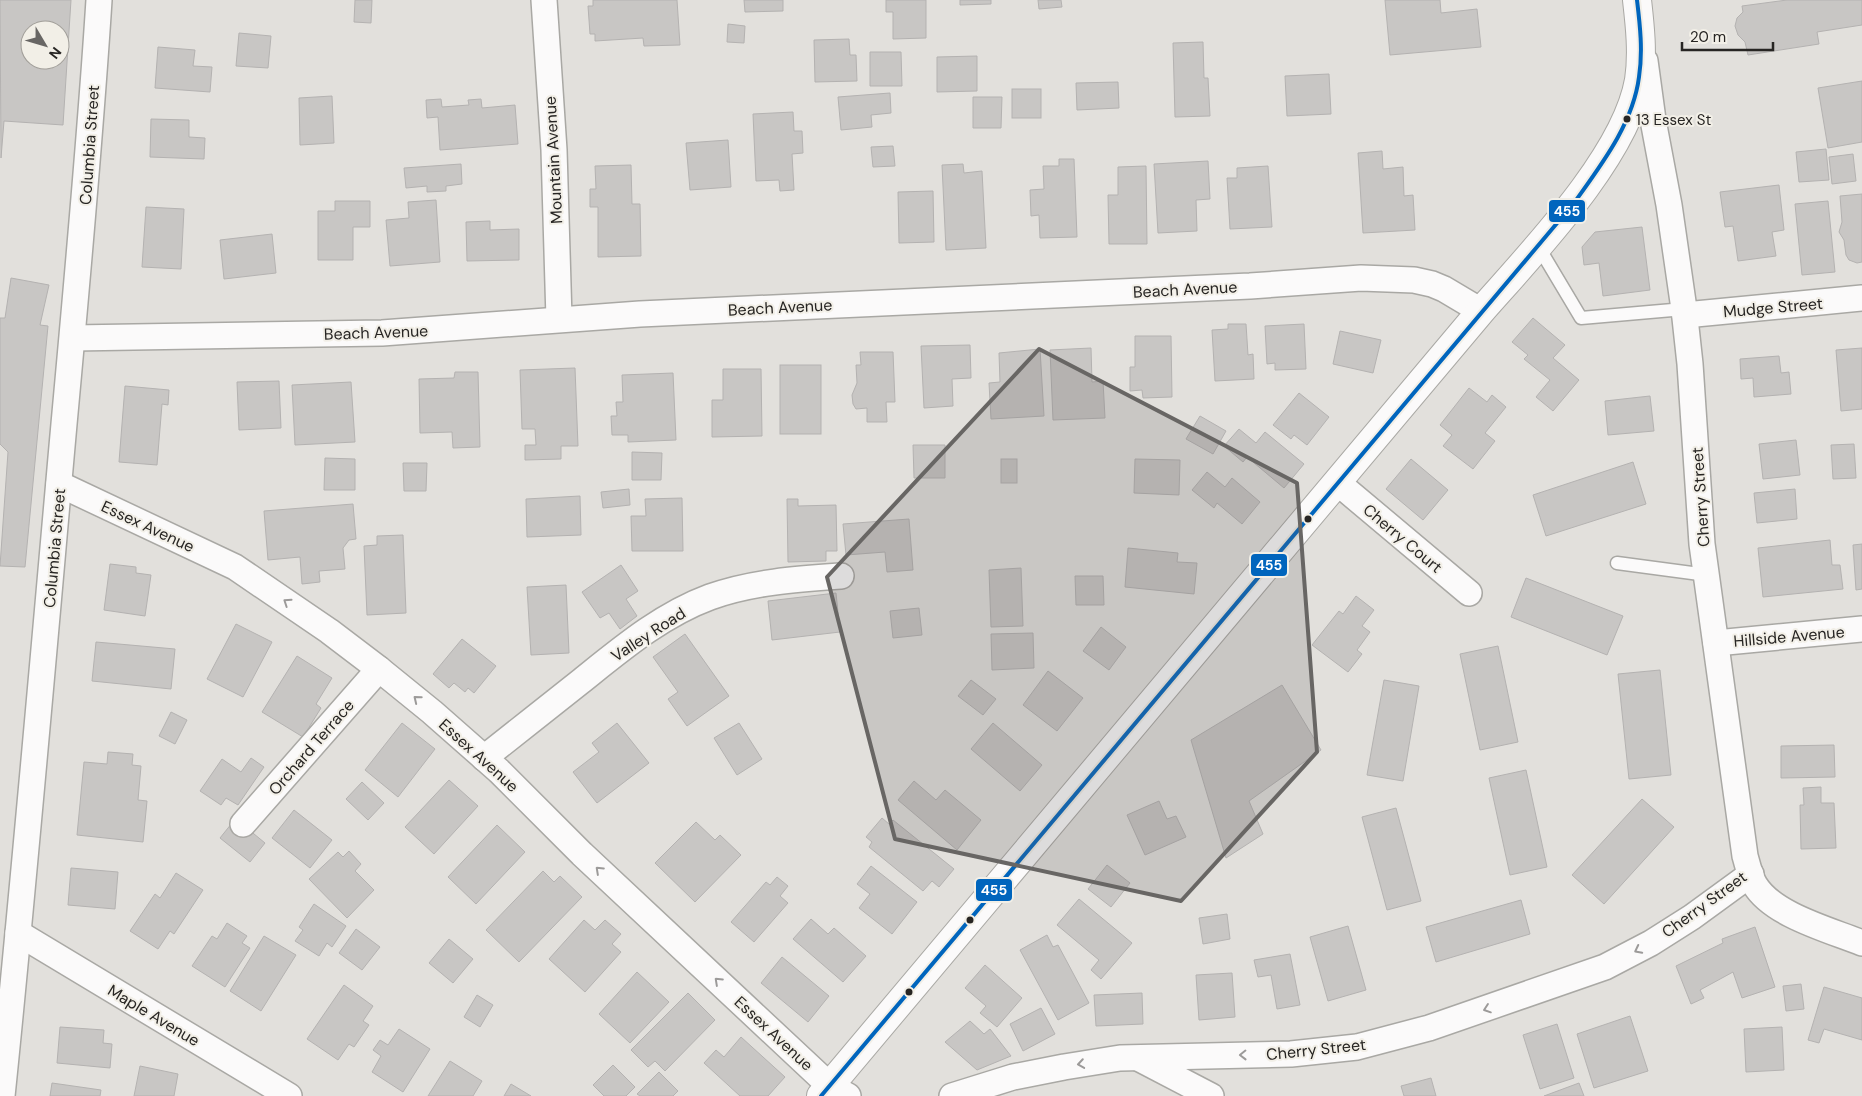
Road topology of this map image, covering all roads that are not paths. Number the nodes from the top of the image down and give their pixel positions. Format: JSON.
{"nodes":[{"id":1,"x":100,"y":0,"type":"edge"},
{"id":2,"x":544,"y":0,"type":"edge"},
{"id":3,"x":1637,"y":0,"type":"edge"},
{"id":4,"x":1640,"y":27,"type":"junction"},
{"id":5,"x":1538,"y":246,"type":"junction"},
{"id":6,"x":1862,"y":298,"type":"edge"},
{"id":7,"x":1481,"y":312,"type":"junction"},
{"id":8,"x":1684,"y":312,"type":"junction"},
{"id":9,"x":559,"y":319,"type":"junction"},
{"id":10,"x":73,"y":338,"type":"junction"},
{"id":11,"x":1338,"y":483,"type":"junction"},
{"id":12,"x":59,"y":484,"type":"junction"},
{"id":13,"x":1617,"y":563,"type":"dead end"},
{"id":14,"x":1707,"y":575,"type":"junction"},
{"id":15,"x":841,"y":576,"type":"dead end"},
{"id":16,"x":1469,"y":593,"type":"dead end"},
{"id":17,"x":1862,"y":629,"type":"edge"},
{"id":18,"x":1716,"y":643,"type":"junction"},
{"id":19,"x":378,"y":669,"type":"junction"},
{"id":20,"x":484,"y":758,"type":"junction"},
{"id":21,"x":243,"y":824,"type":"dead end"},
{"id":22,"x":1751,"y":874,"type":"junction"},
{"id":23,"x":18,"y":933,"type":"junction"},
{"id":24,"x":1862,"y":943,"type":"edge"},
{"id":25,"x":1137,"y":1058,"type":"junction"},
{"id":26,"x":833,"y":1093,"type":"edge"},
{"id":27,"x":2,"y":1096,"type":"edge"},
{"id":28,"x":289,"y":1096,"type":"edge"},
{"id":29,"x":952,"y":1096,"type":"edge"},
{"id":30,"x":1211,"y":1096,"type":"edge"}],
"edges":[{"from":1,"to":10,"type":"street","name":"Columbia Street"},
{"from":2,"to":9,"type":"street","name":"Mountain Avenue"},
{"from":3,"to":4,"type":"main road"},
{"from":4,"to":5,"type":"main road"},
{"from":4,"to":8,"type":"street","name":"Cherry Street"},
{"from":5,"to":7,"type":"main road"},
{"from":5,"to":8,"type":"lane"},
{"from":6,"to":8,"type":"street","name":"Mudge Street"},
{"from":7,"to":9,"type":"street","name":"Beach Avenue"},
{"from":7,"to":11,"type":"main road"},
{"from":8,"to":14,"type":"street","name":"Cherry Street"},
{"from":9,"to":10,"type":"street","name":"Beach Avenue"},
{"from":10,"to":12,"type":"street","name":"Columbia Street"},
{"from":11,"to":16,"type":"street","name":"Cherry Court"},
{"from":11,"to":26,"type":"main road"},
{"from":19,"to":12,"type":"street","name":"Essex Avenue","one_way":true},
{"from":12,"to":23,"type":"street","name":"Columbia Street"},
{"from":13,"to":14,"type":"lane"},
{"from":14,"to":18,"type":"street","name":"Cherry Street"},
{"from":15,"to":20,"type":"street","name":"Valley Road"},
{"from":17,"to":18,"type":"street","name":"Hillside Avenue"},
{"from":18,"to":22,"type":"street","name":"Cherry Street"},
{"from":20,"to":19,"type":"street","name":"Essex Avenue","one_way":true},
{"from":19,"to":21,"type":"street","name":"Orchard Terrace"},
{"from":26,"to":20,"type":"street","name":"Essex Avenue","one_way":true},
{"from":22,"to":24,"type":"street"},
{"from":22,"to":25,"type":"street","name":"Cherry Street","one_way":true},
{"from":23,"to":27,"type":"street","name":"Columbia Street"},
{"from":23,"to":28,"type":"street","name":"Maple Avenue"},
{"from":25,"to":29,"type":"street","name":"Cherry Street","one_way":true},
{"from":25,"to":30,"type":"street"}]}
